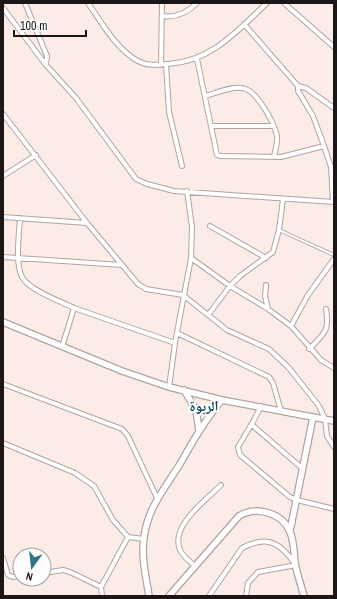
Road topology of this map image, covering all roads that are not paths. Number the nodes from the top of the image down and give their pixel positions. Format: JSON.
{"nodes":[{"id":1,"x":25,"y":3,"type":"edge"},
{"id":2,"x":88,"y":3,"type":"edge"},
{"id":3,"x":162,"y":3,"type":"edge"},
{"id":4,"x":197,"y":3,"type":"edge"},
{"id":5,"x":266,"y":3,"type":"edge"},
{"id":6,"x":284,"y":3,"type":"edge"},
{"id":7,"x":3,"y":8,"type":"edge"},
{"id":8,"x":162,"y":16,"type":"junction"},
{"id":9,"x":244,"y":24,"type":"junction"},
{"id":10,"x":334,"y":47,"type":"edge"},
{"id":11,"x":197,"y":59,"type":"junction"},
{"id":12,"x":166,"y":64,"type":"junction"},
{"id":13,"x":46,"y":65,"type":"junction"},
{"id":14,"x":161,"y":65,"type":"junction"},
{"id":15,"x":298,"y":86,"type":"junction"},
{"id":16,"x":206,"y":96,"type":"junction"},
{"id":17,"x":334,"y":108,"type":"edge"},
{"id":18,"x":3,"y":114,"type":"edge"},
{"id":19,"x":212,"y":126,"type":"junction"},
{"id":20,"x":274,"y":126,"type":"junction"},
{"id":21,"x":324,"y":146,"type":"junction"},
{"id":22,"x":36,"y":155,"type":"junction"},
{"id":23,"x":274,"y":157,"type":"junction"},
{"id":24,"x":182,"y":166,"type":"dead end"},
{"id":25,"x":3,"y":176,"type":"edge"},
{"id":26,"x":187,"y":191,"type":"junction"},
{"id":27,"x":283,"y":200,"type":"junction"},
{"id":28,"x":333,"y":202,"type":"edge"},
{"id":29,"x":3,"y":217,"type":"edge"},
{"id":30,"x":20,"y":218,"type":"junction"},
{"id":31,"x":87,"y":223,"type":"junction"},
{"id":32,"x":210,"y":226,"type":"dead end"},
{"id":33,"x":279,"y":230,"type":"junction"},
{"id":34,"x":334,"y":255,"type":"edge"},
{"id":35,"x":3,"y":257,"type":"edge"},
{"id":36,"x":18,"y":258,"type":"junction"},
{"id":37,"x":191,"y":258,"type":"junction"},
{"id":38,"x":266,"y":258,"type":"junction"},
{"id":39,"x":334,"y":259,"type":"edge"},
{"id":40,"x":122,"y":265,"type":"junction"},
{"id":41,"x":266,"y":284,"type":"dead end"},
{"id":42,"x":230,"y":286,"type":"junction"},
{"id":43,"x":183,"y":295,"type":"junction"},
{"id":44,"x":74,"y":308,"type":"junction"},
{"id":45,"x":268,"y":309,"type":"junction"},
{"id":46,"x":326,"y":309,"type":"dead end"},
{"id":47,"x":208,"y":316,"type":"junction"},
{"id":48,"x":3,"y":322,"type":"edge"},
{"id":49,"x":290,"y":326,"type":"junction"},
{"id":50,"x":177,"y":333,"type":"junction"},
{"id":51,"x":175,"y":343,"type":"junction"},
{"id":52,"x":62,"y":346,"type":"junction"},
{"id":53,"x":309,"y":348,"type":"junction"},
{"id":54,"x":334,"y":368,"type":"edge"},
{"id":55,"x":3,"y":384,"type":"edge"},
{"id":56,"x":169,"y":387,"type":"junction"},
{"id":57,"x":184,"y":390,"type":"junction"},
{"id":58,"x":222,"y":400,"type":"junction"},
{"id":59,"x":261,"y":406,"type":"junction"},
{"id":60,"x":281,"y":410,"type":"junction"},
{"id":61,"x":313,"y":417,"type":"junction"},
{"id":62,"x":325,"y":419,"type":"junction"},
{"id":63,"x":334,"y":421,"type":"edge"},
{"id":64,"x":252,"y":425,"type":"junction"},
{"id":65,"x":199,"y":430,"type":"junction"},
{"id":66,"x":3,"y":444,"type":"edge"},
{"id":67,"x":334,"y":447,"type":"edge"},
{"id":68,"x":303,"y":469,"type":"junction"},
{"id":69,"x":221,"y":485,"type":"dead end"},
{"id":70,"x":157,"y":498,"type":"junction"},
{"id":71,"x":297,"y":500,"type":"junction"},
{"id":72,"x":334,"y":509,"type":"edge"},
{"id":73,"x":290,"y":531,"type":"junction"},
{"id":74,"x":128,"y":537,"type":"junction"},
{"id":75,"x":144,"y":539,"type":"junction"},
{"id":76,"x":3,"y":558,"type":"edge"},
{"id":77,"x":296,"y":565,"type":"junction"},
{"id":78,"x":195,"y":566,"type":"junction"},
{"id":79,"x":52,"y":572,"type":"edge"},
{"id":80,"x":12,"y":577,"type":"edge"},
{"id":81,"x":101,"y":586,"type":"junction"},
{"id":82,"x":102,"y":596,"type":"edge"},
{"id":83,"x":149,"y":596,"type":"edge"},
{"id":84,"x":170,"y":596,"type":"edge"},
{"id":85,"x":209,"y":596,"type":"edge"},
{"id":86,"x":246,"y":596,"type":"edge"},
{"id":87,"x":304,"y":596,"type":"edge"}],
"edges":[{"from":1,"to":13,"type":"street"},
{"from":2,"to":14,"type":"street"},
{"from":3,"to":8,"type":"street"},
{"from":4,"to":8,"type":"street"},
{"from":5,"to":9,"type":"street"},
{"from":6,"to":10,"type":"street"},
{"from":7,"to":13,"type":"street"},
{"from":8,"to":14,"type":"street"},
{"from":9,"to":11,"type":"street"},
{"from":9,"to":15,"type":"street"},
{"from":11,"to":12,"type":"street"},
{"from":11,"to":16,"type":"street"},
{"from":12,"to":14,"type":"street"},
{"from":12,"to":24,"type":"street"},
{"from":13,"to":26,"type":"street"},
{"from":15,"to":17,"type":"street"},
{"from":15,"to":21,"type":"street"},
{"from":16,"to":19,"type":"street"},
{"from":16,"to":20,"type":"street"},
{"from":18,"to":22,"type":"street"},
{"from":19,"to":20,"type":"street"},
{"from":19,"to":23,"type":"street"},
{"from":20,"to":23,"type":"street"},
{"from":21,"to":23,"type":"street"},
{"from":21,"to":28,"type":"street"},
{"from":22,"to":25,"type":"street"},
{"from":22,"to":31,"type":"street"},
{"from":26,"to":27,"type":"street"},
{"from":26,"to":37,"type":"street"},
{"from":27,"to":28,"type":"street"},
{"from":27,"to":33,"type":"street"},
{"from":29,"to":30,"type":"street"},
{"from":30,"to":31,"type":"street"},
{"from":30,"to":36,"type":"street"},
{"from":31,"to":40,"type":"street"},
{"from":32,"to":38,"type":"street"},
{"from":33,"to":34,"type":"lane"},
{"from":33,"to":38,"type":"street"},
{"from":35,"to":36,"type":"street"},
{"from":36,"to":40,"type":"street"},
{"from":36,"to":44,"type":"street"},
{"from":37,"to":42,"type":"street"},
{"from":37,"to":43,"type":"street"},
{"from":38,"to":42,"type":"street"},
{"from":39,"to":49,"type":"street"},
{"from":40,"to":43,"type":"street"},
{"from":41,"to":45,"type":"street"},
{"from":42,"to":45,"type":"street"},
{"from":42,"to":47,"type":"street"},
{"from":43,"to":47,"type":"street"},
{"from":43,"to":50,"type":"street"},
{"from":44,"to":51,"type":"street"},
{"from":44,"to":52,"type":"street"},
{"from":45,"to":49,"type":"street"},
{"from":46,"to":53,"type":"street"},
{"from":47,"to":62,"type":"street"},
{"from":48,"to":52,"type":"street"},
{"from":49,"to":53,"type":"street"},
{"from":50,"to":51,"type":"street"},
{"from":50,"to":60,"type":"street"},
{"from":51,"to":56,"type":"street"},
{"from":52,"to":56,"type":"street"},
{"from":53,"to":54,"type":"street"},
{"from":55,"to":70,"type":"street"},
{"from":56,"to":57,"type":"street"},
{"from":57,"to":58,"type":"street"},
{"from":57,"to":65,"type":"street"},
{"from":58,"to":59,"type":"street"},
{"from":58,"to":65,"type":"street"},
{"from":59,"to":60,"type":"street"},
{"from":59,"to":64,"type":"street"},
{"from":60,"to":61,"type":"street"},
{"from":61,"to":62,"type":"street"},
{"from":61,"to":68,"type":"street"},
{"from":62,"to":63,"type":"street"},
{"from":62,"to":67,"type":"street"},
{"from":64,"to":68,"type":"street"},
{"from":64,"to":71,"type":"street"},
{"from":65,"to":70,"type":"street"},
{"from":66,"to":74,"type":"street"},
{"from":68,"to":71,"type":"street"},
{"from":69,"to":78,"type":"street"},
{"from":70,"to":75,"type":"street"},
{"from":71,"to":72,"type":"street"},
{"from":71,"to":73,"type":"street"},
{"from":73,"to":77,"type":"street"},
{"from":73,"to":78,"type":"street"},
{"from":74,"to":75,"type":"street"},
{"from":74,"to":81,"type":"street"},
{"from":75,"to":83,"type":"street"},
{"from":76,"to":80,"type":"street"},
{"from":77,"to":85,"type":"street"},
{"from":77,"to":86,"type":"street"},
{"from":77,"to":87,"type":"street"},
{"from":78,"to":84,"type":"street"},
{"from":79,"to":81,"type":"street"},
{"from":81,"to":82,"type":"street"}]}
